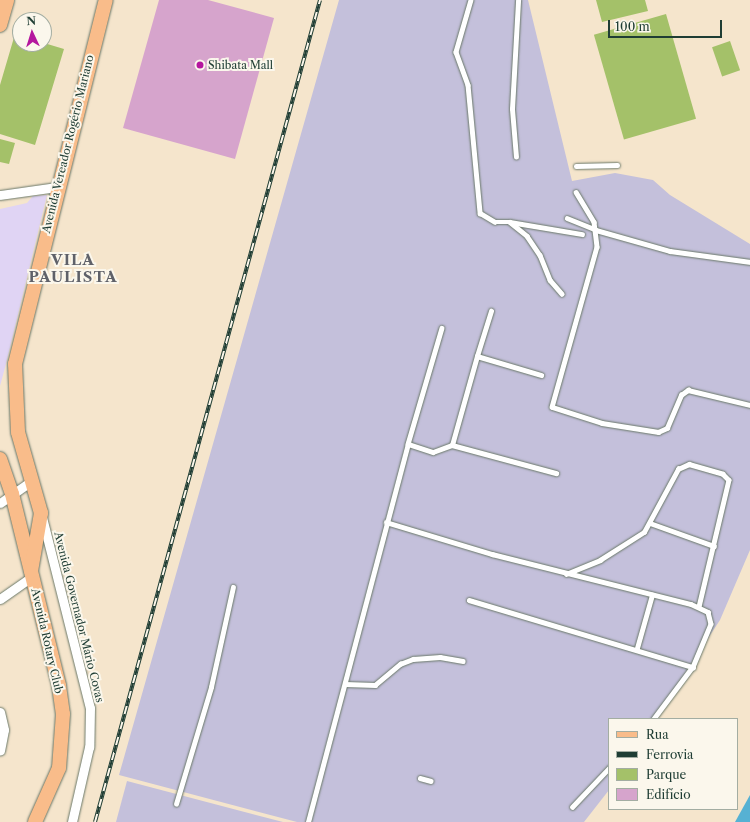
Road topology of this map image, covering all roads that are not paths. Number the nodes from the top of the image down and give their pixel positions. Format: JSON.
{"nodes":[{"id":1,"x":7,"y":0,"type":"edge"},
{"id":2,"x":106,"y":0,"type":"edge"},
{"id":3,"x":471,"y":0,"type":"edge"},
{"id":4,"x":518,"y":0,"type":"edge"},
{"id":5,"x":0,"y":25,"type":"edge"},
{"id":6,"x":516,"y":157,"type":"dead end"},
{"id":7,"x":617,"y":165,"type":"dead end"},
{"id":8,"x":576,"y":166,"type":"dead end"},
{"id":9,"x":57,"y":187,"type":"junction"},
{"id":10,"x":576,"y":192,"type":"dead end"},
{"id":11,"x":0,"y":195,"type":"edge"},
{"id":12,"x":567,"y":218,"type":"dead end"},
{"id":13,"x":510,"y":222,"type":"junction"},
{"id":14,"x":596,"y":230,"type":"junction"},
{"id":15,"x":582,"y":234,"type":"dead end"},
{"id":16,"x":750,"y":262,"type":"edge"},
{"id":17,"x":562,"y":294,"type":"dead end"},
{"id":18,"x":491,"y":311,"type":"dead end"},
{"id":19,"x":442,"y":328,"type":"dead end"},
{"id":20,"x":477,"y":356,"type":"junction"},
{"id":21,"x":541,"y":375,"type":"dead end"},
{"id":22,"x":750,"y":405,"type":"edge"},
{"id":23,"x":408,"y":444,"type":"junction"},
{"id":24,"x":452,"y":445,"type":"junction"},
{"id":25,"x":0,"y":459,"type":"edge"},
{"id":26,"x":556,"y":472,"type":"dead end"},
{"id":27,"x":32,"y":481,"type":"junction"},
{"id":28,"x":12,"y":494,"type":"junction"},
{"id":29,"x":0,"y":503,"type":"edge"},
{"id":30,"x":16,"y":513,"type":"junction"},
{"id":31,"x":41,"y":513,"type":"junction"},
{"id":32,"x":386,"y":522,"type":"junction"},
{"id":33,"x":650,"y":523,"type":"junction"},
{"id":34,"x":714,"y":546,"type":"junction"},
{"id":35,"x":32,"y":574,"type":"junction"},
{"id":36,"x":566,"y":574,"type":"junction"},
{"id":37,"x":233,"y":587,"type":"dead end"},
{"id":38,"x":652,"y":595,"type":"junction"},
{"id":39,"x":0,"y":599,"type":"edge"},
{"id":40,"x":470,"y":600,"type":"dead end"},
{"id":41,"x":699,"y":608,"type":"junction"},
{"id":42,"x":637,"y":648,"type":"junction"},
{"id":43,"x":463,"y":660,"type":"dead end"},
{"id":44,"x":693,"y":667,"type":"junction"},
{"id":45,"x":345,"y":684,"type":"junction"},
{"id":46,"x":0,"y":712,"type":"edge"},
{"id":47,"x":655,"y":718,"type":"edge"},
{"id":48,"x":0,"y":751,"type":"edge"},
{"id":49,"x":608,"y":769,"type":"edge"},
{"id":50,"x":420,"y":778,"type":"dead end"},
{"id":51,"x":431,"y":781,"type":"dead end"},
{"id":52,"x":176,"y":804,"type":"dead end"},
{"id":53,"x":572,"y":806,"type":"dead end"},
{"id":54,"x":35,"y":822,"type":"edge"},
{"id":55,"x":72,"y":822,"type":"edge"},
{"id":56,"x":308,"y":822,"type":"edge"}],
"edges":[{"from":1,"to":5,"type":"main road"},
{"from":2,"to":9,"type":"main road","name":"Avenida Vereador Rogério Mariano"},
{"from":3,"to":13,"type":"lane"},
{"from":4,"to":6,"type":"lane"},
{"from":7,"to":8,"type":"lane"},
{"from":9,"to":11,"type":"street"},
{"from":9,"to":27,"type":"main road","name":"Avenida Vereador Rogério Mariano"},
{"from":10,"to":14,"type":"lane"},
{"from":12,"to":14,"type":"lane"},
{"from":13,"to":15,"type":"lane"},
{"from":13,"to":17,"type":"lane"},
{"from":14,"to":16,"type":"lane"},
{"from":14,"to":22,"type":"lane"},
{"from":18,"to":20,"type":"lane"},
{"from":19,"to":23,"type":"lane"},
{"from":20,"to":21,"type":"lane"},
{"from":20,"to":24,"type":"lane"},
{"from":23,"to":24,"type":"lane"},
{"from":23,"to":32,"type":"lane"},
{"from":24,"to":26,"type":"lane"},
{"from":25,"to":28,"type":"main road","name":"Avenida Rotary Club"},
{"from":27,"to":28,"type":"street"},
{"from":27,"to":31,"type":"main road","name":"Avenida Vereador Rogério Mariano"},
{"from":28,"to":29,"type":"street"},
{"from":28,"to":30,"type":"main road","name":"Avenida Rotary Club"},
{"from":30,"to":31,"type":"main road"},
{"from":30,"to":35,"type":"main road","name":"Avenida Rotary Club"},
{"from":31,"to":35,"type":"main road","name":"Avenida Vereador Rogério Mariano"},
{"from":31,"to":55,"type":"street","name":"Avenida Governador Mário Covas"},
{"from":32,"to":36,"type":"lane"},
{"from":32,"to":45,"type":"lane"},
{"from":33,"to":34,"type":"lane"},
{"from":33,"to":34,"type":"lane"},
{"from":33,"to":36,"type":"lane"},
{"from":34,"to":41,"type":"lane"},
{"from":35,"to":39,"type":"street"},
{"from":35,"to":54,"type":"main road","name":"Avenida Rotary Club"},
{"from":36,"to":38,"type":"lane"},
{"from":37,"to":52,"type":"lane"},
{"from":38,"to":41,"type":"lane"},
{"from":38,"to":42,"type":"lane"},
{"from":40,"to":42,"type":"lane"},
{"from":41,"to":44,"type":"lane"},
{"from":42,"to":44,"type":"lane"},
{"from":43,"to":45,"type":"lane"},
{"from":44,"to":47,"type":"lane"},
{"from":45,"to":56,"type":"lane"},
{"from":46,"to":48,"type":"street"},
{"from":49,"to":53,"type":"lane"},
{"from":50,"to":51,"type":"lane"}]}
